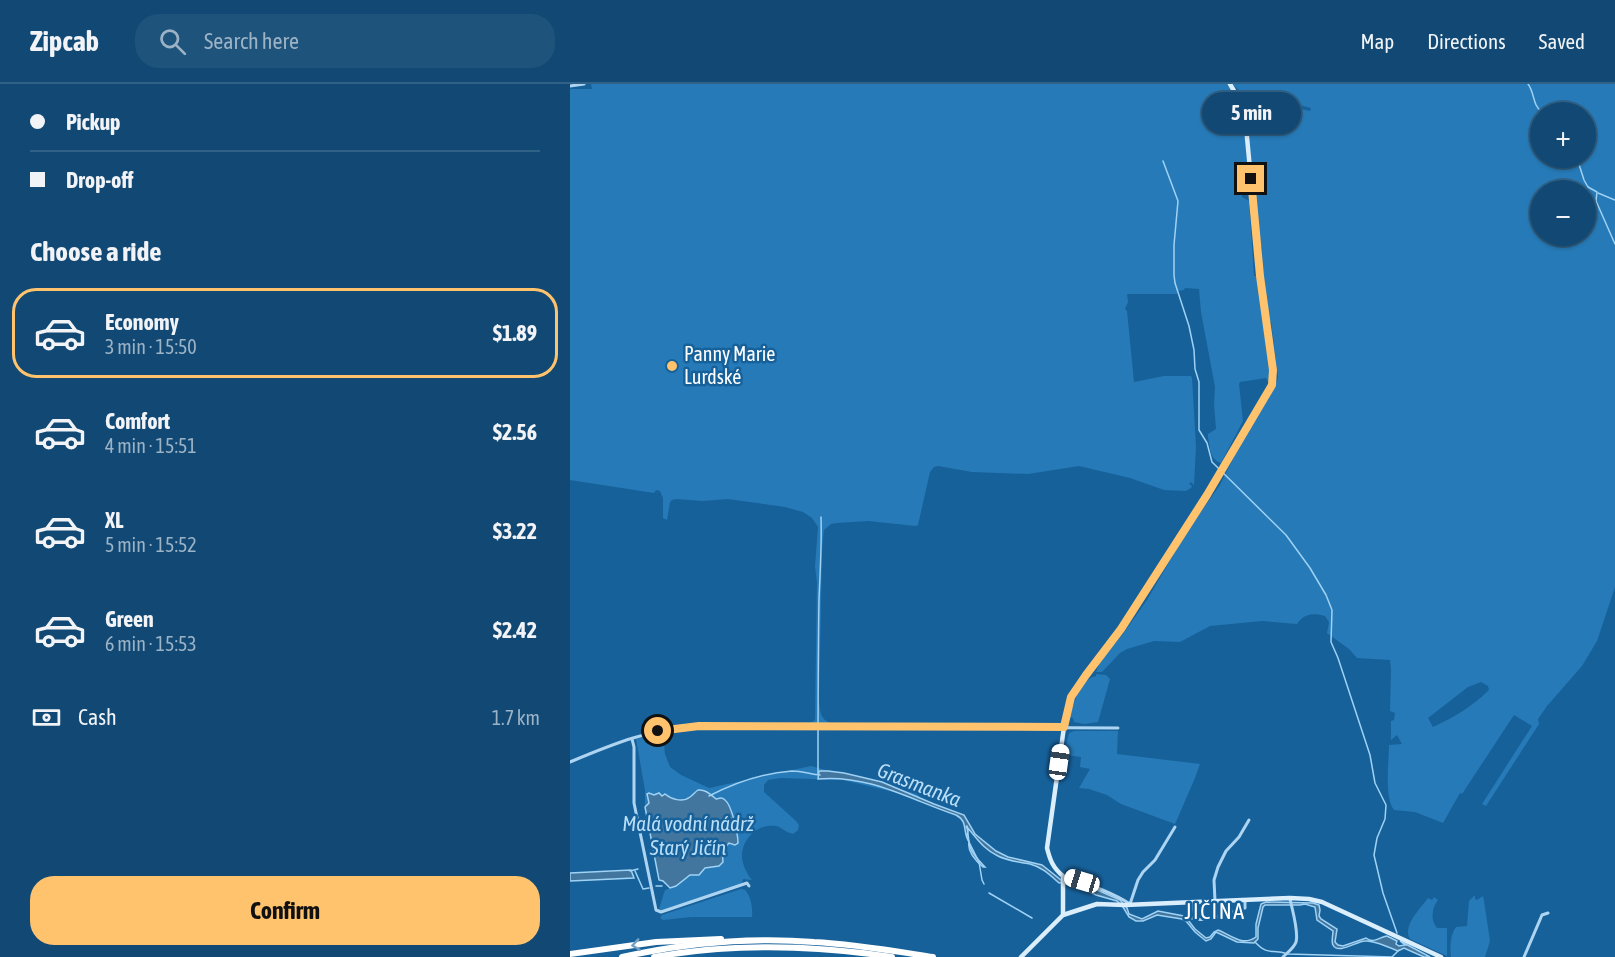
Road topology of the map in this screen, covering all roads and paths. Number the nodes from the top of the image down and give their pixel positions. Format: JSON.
{"nodes":[{"id":1,"x":584,"y":84,"type":"edge"},
{"id":2,"x":1230,"y":84,"type":"edge"},
{"id":3,"x":570,"y":86,"type":"edge"},
{"id":4,"x":1064,"y":727,"type":"junction"},
{"id":5,"x":1118,"y":728,"type":"dead end"},
{"id":6,"x":632,"y":739,"type":"junction"},
{"id":7,"x":570,"y":762,"type":"edge"},
{"id":8,"x":1249,"y":820,"type":"dead end"},
{"id":9,"x":1174,"y":827,"type":"dead end"},
{"id":10,"x":1063,"y":879,"type":"junction"},
{"id":11,"x":749,"y":886,"type":"dead end"},
{"id":12,"x":1245,"y":900,"type":"junction"},
{"id":13,"x":1215,"y":901,"type":"junction"},
{"id":14,"x":1193,"y":902,"type":"junction"},
{"id":15,"x":1290,"y":902,"type":"junction"},
{"id":16,"x":1125,"y":904,"type":"junction"},
{"id":17,"x":1548,"y":913,"type":"dead end"},
{"id":18,"x":1063,"y":915,"type":"junction"},
{"id":19,"x":757,"y":940,"type":"junction"},
{"id":20,"x":686,"y":952,"type":"junction"},
{"id":21,"x":570,"y":954,"type":"edge"},
{"id":22,"x":1284,"y":956,"type":"edge"},
{"id":23,"x":622,"y":957,"type":"edge"},
{"id":24,"x":654,"y":957,"type":"edge"},
{"id":25,"x":672,"y":957,"type":"edge"},
{"id":26,"x":892,"y":957,"type":"edge"},
{"id":27,"x":933,"y":957,"type":"edge"},
{"id":28,"x":1021,"y":957,"type":"edge"},
{"id":29,"x":1441,"y":957,"type":"edge"},
{"id":30,"x":1524,"y":957,"type":"edge"}],
"edges":[{"from":1,"to":3,"type":"street"},
{"from":2,"to":4,"type":"street"},
{"from":4,"to":5,"type":"street"},
{"from":4,"to":6,"type":"street"},
{"from":4,"to":10,"type":"street"},
{"from":6,"to":7,"type":"street"},
{"from":6,"to":11,"type":"street"},
{"from":8,"to":13,"type":"street"},
{"from":9,"to":16,"type":"street"},
{"from":10,"to":16,"type":"street"},
{"from":10,"to":18,"type":"street"},
{"from":12,"to":13,"type":"street"},
{"from":12,"to":14,"type":"street"},
{"from":12,"to":15,"type":"street"},
{"from":13,"to":14,"type":"street"},
{"from":14,"to":16,"type":"street"},
{"from":15,"to":22,"type":"street"},
{"from":15,"to":29,"type":"street"},
{"from":16,"to":18,"type":"street"},
{"from":17,"to":30,"type":"street"},
{"from":18,"to":28,"type":"street"},
{"from":19,"to":21,"type":"highway","one_way":true},
{"from":19,"to":23,"type":"highway"},
{"from":19,"to":27,"type":"highway"},
{"from":20,"to":24,"type":"highway"},
{"from":20,"to":25,"type":"highway"},
{"from":20,"to":26,"type":"highway"}]}
